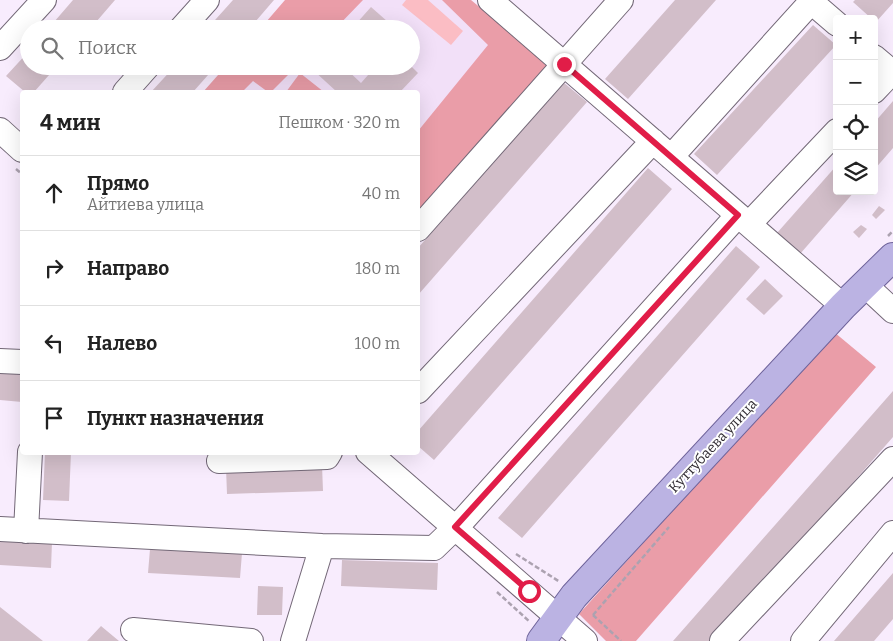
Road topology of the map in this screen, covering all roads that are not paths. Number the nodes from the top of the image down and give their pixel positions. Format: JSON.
{"nodes":[{"id":1,"x":44,"y":0,"type":"edge"},
{"id":2,"x":206,"y":0,"type":"edge"},
{"id":3,"x":490,"y":0,"type":"edge"},
{"id":4,"x":621,"y":0,"type":"edge"},
{"id":5,"x":822,"y":7,"type":"edge"},
{"id":6,"x":26,"y":20,"type":"edge"},
{"id":7,"x":189,"y":20,"type":"edge"},
{"id":8,"x":20,"y":26,"type":"edge"},
{"id":9,"x":0,"y":48,"type":"edge"},
{"id":10,"x":564,"y":64,"type":"junction"},
{"id":11,"x":886,"y":68,"type":"edge"},
{"id":12,"x":140,"y":75,"type":"edge"},
{"id":13,"x":878,"y":83,"type":"edge"},
{"id":14,"x":127,"y":90,"type":"edge"},
{"id":15,"x":0,"y":130,"type":"edge"},
{"id":16,"x":833,"y":135,"type":"edge"},
{"id":17,"x":653,"y":141,"type":"junction"},
{"id":18,"x":20,"y":148,"type":"edge"},
{"id":19,"x":671,"y":157,"type":"junction"},
{"id":20,"x":743,"y":220,"type":"junction"},
{"id":21,"x":420,"y":227,"type":"edge"},
{"id":22,"x":893,"y":257,"type":"edge"},
{"id":23,"x":864,"y":284,"type":"junction"},
{"id":24,"x":843,"y":306,"type":"junction"},
{"id":25,"x":893,"y":311,"type":"edge"},
{"id":26,"x":0,"y":361,"type":"edge"},
{"id":27,"x":20,"y":362,"type":"edge"},
{"id":28,"x":420,"y":389,"type":"edge"},
{"id":29,"x":30,"y":455,"type":"edge"},
{"id":30,"x":328,"y":455,"type":"edge"},
{"id":31,"x":371,"y":455,"type":"edge"},
{"id":32,"x":893,"y":458,"type":"edge"},
{"id":33,"x":219,"y":461,"type":"dead end"},
{"id":34,"x":455,"y":527,"type":"junction"},
{"id":35,"x":0,"y":529,"type":"edge"},
{"id":36,"x":26,"y":531,"type":"junction"},
{"id":37,"x":893,"y":533,"type":"edge"},
{"id":38,"x":322,"y":546,"type":"junction"},
{"id":39,"x":558,"y":617,"type":"junction"},
{"id":40,"x":134,"y":630,"type":"dead end"},
{"id":41,"x":251,"y":641,"type":"edge"},
{"id":42,"x":294,"y":641,"type":"edge"},
{"id":43,"x":541,"y":641,"type":"edge"},
{"id":44,"x":585,"y":641,"type":"edge"},
{"id":45,"x":722,"y":641,"type":"edge"},
{"id":46,"x":803,"y":641,"type":"edge"}],
"edges":[{"from":1,"to":6,"type":"street"},
{"from":2,"to":7,"type":"street"},
{"from":3,"to":10,"type":"street"},
{"from":4,"to":10,"type":"street"},
{"from":5,"to":19,"type":"street"},
{"from":8,"to":9,"type":"street"},
{"from":10,"to":17,"type":"street"},
{"from":10,"to":21,"type":"street"},
{"from":11,"to":13,"type":"street"},
{"from":12,"to":14,"type":"street"},
{"from":15,"to":18,"type":"street"},
{"from":16,"to":20,"type":"street"},
{"from":17,"to":19,"type":"street"},
{"from":17,"to":28,"type":"street"},
{"from":19,"to":20,"type":"street"},
{"from":20,"to":24,"type":"street"},
{"from":20,"to":34,"type":"street"},
{"from":22,"to":23,"type":"main road","name":"Куттубаева улица"},
{"from":23,"to":24,"type":"main road","name":"Куттубаева улица"},
{"from":23,"to":25,"type":"street"},
{"from":24,"to":39,"type":"main road","name":"Куттубаева улица"},
{"from":26,"to":27,"type":"street"},
{"from":29,"to":36,"type":"street"},
{"from":30,"to":33,"type":"street"},
{"from":31,"to":34,"type":"street"},
{"from":32,"to":45,"type":"street"},
{"from":34,"to":38,"type":"street"},
{"from":34,"to":39,"type":"street"},
{"from":35,"to":36,"type":"street"},
{"from":36,"to":38,"type":"street"},
{"from":37,"to":46,"type":"street"},
{"from":38,"to":42,"type":"street"},
{"from":39,"to":43,"type":"main road","name":"Куттубаева улица"},
{"from":39,"to":44,"type":"street"},
{"from":40,"to":41,"type":"street"}]}
